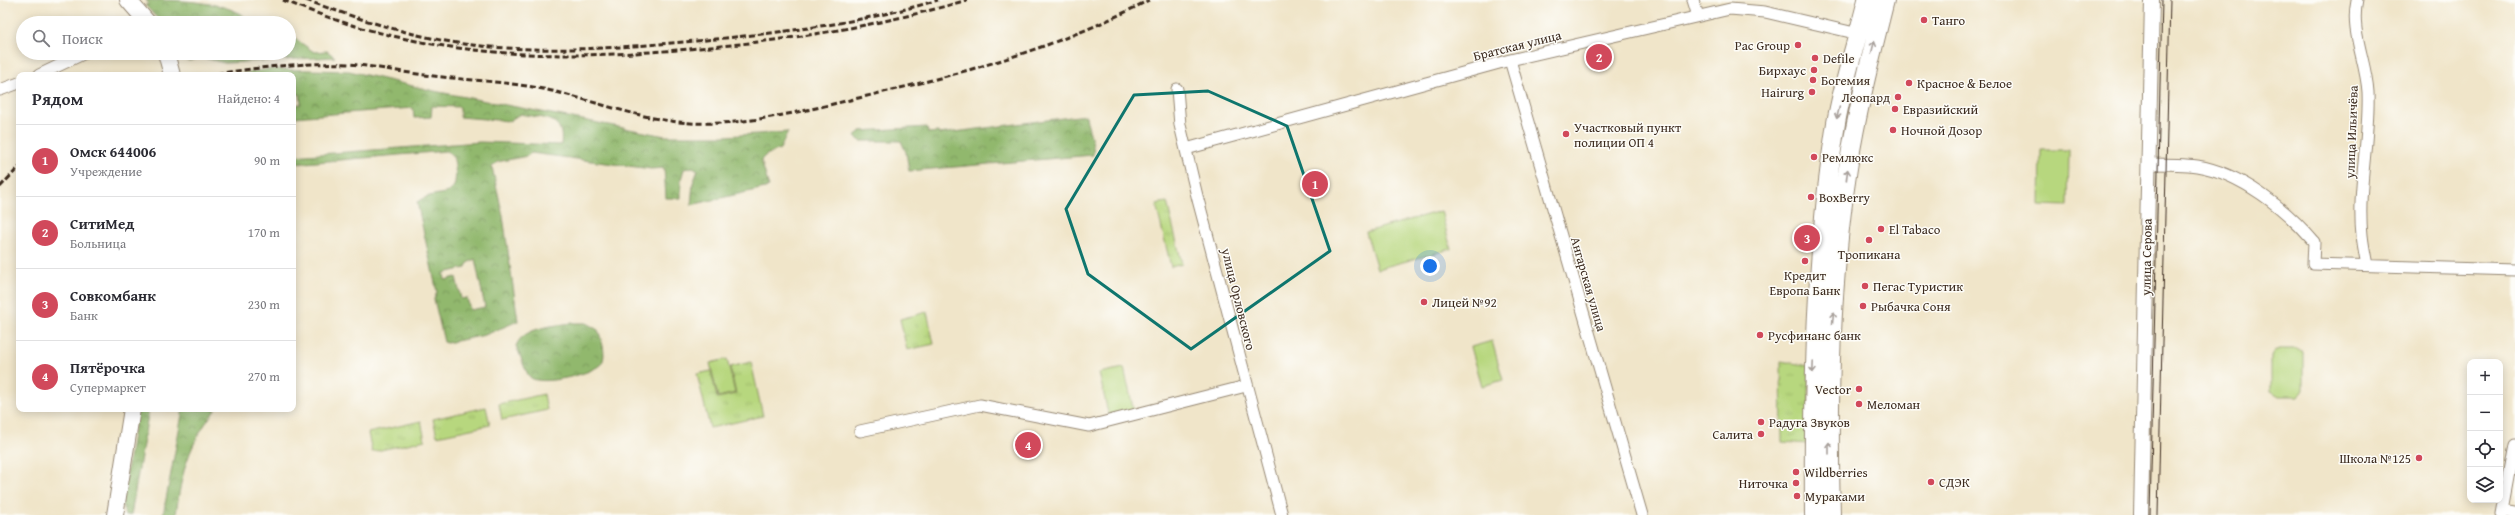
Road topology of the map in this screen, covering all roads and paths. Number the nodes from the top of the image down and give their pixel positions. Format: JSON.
{"nodes":[{"id":1,"x":128,"y":0,"type":"edge"},
{"id":2,"x":1693,"y":0,"type":"edge"},
{"id":3,"x":1866,"y":0,"type":"edge"},
{"id":4,"x":1885,"y":0,"type":"edge"},
{"id":5,"x":2152,"y":0,"type":"edge"},
{"id":6,"x":2357,"y":0,"type":"edge"},
{"id":7,"x":141,"y":16,"type":"edge"},
{"id":8,"x":1698,"y":16,"type":"junction"},
{"id":9,"x":1859,"y":34,"type":"junction"},
{"id":10,"x":70,"y":60,"type":"edge"},
{"id":11,"x":168,"y":60,"type":"edge"},
{"id":12,"x":1510,"y":60,"type":"junction"},
{"id":13,"x":44,"y":72,"type":"edge"},
{"id":14,"x":171,"y":72,"type":"edge"},
{"id":15,"x":16,"y":85,"type":"edge"},
{"id":16,"x":1176,"y":88,"type":"dead end"},
{"id":17,"x":0,"y":90,"type":"edge"},
{"id":18,"x":1186,"y":150,"type":"junction"},
{"id":19,"x":2148,"y":164,"type":"junction"},
{"id":20,"x":2367,"y":265,"type":"junction"},
{"id":21,"x":2515,"y":270,"type":"edge"},
{"id":22,"x":1246,"y":386,"type":"junction"},
{"id":23,"x":132,"y":412,"type":"edge"},
{"id":24,"x":860,"y":431,"type":"dead end"},
{"id":25,"x":2515,"y":445,"type":"edge"},
{"id":26,"x":2515,"y":512,"type":"edge"},
{"id":27,"x":2503,"y":513,"type":"edge"},
{"id":28,"x":115,"y":515,"type":"edge"},
{"id":29,"x":1282,"y":515,"type":"edge"},
{"id":30,"x":1642,"y":515,"type":"edge"},
{"id":31,"x":1814,"y":515,"type":"edge"},
{"id":32,"x":1831,"y":515,"type":"edge"},
{"id":33,"x":2141,"y":515,"type":"edge"}],
"edges":[{"from":1,"to":7,"type":"main road"},
{"from":2,"to":8,"type":"street"},
{"from":3,"to":9,"type":"main road"},
{"from":32,"to":4,"type":"main road","one_way":true},
{"from":5,"to":19,"type":"street","name":"улица Серова"},
{"from":6,"to":20,"type":"street","name":"улица Ильичёва"},
{"from":8,"to":9,"type":"street","name":"Братская улица"},
{"from":8,"to":12,"type":"street","name":"Братская улица"},
{"from":9,"to":31,"type":"main road","one_way":true},
{"from":10,"to":13,"type":"street"},
{"from":11,"to":14,"type":"main road"},
{"from":12,"to":18,"type":"street","name":"Братская улица"},
{"from":12,"to":30,"type":"street","name":"Ангарская улица"},
{"from":15,"to":17,"type":"street"},
{"from":16,"to":18,"type":"street","name":"улица Орловского"},
{"from":18,"to":22,"type":"street","name":"улица Орловского"},
{"from":19,"to":20,"type":"street"},
{"from":19,"to":33,"type":"street","name":"улица Серова"},
{"from":20,"to":21,"type":"street"},
{"from":22,"to":24,"type":"street"},
{"from":22,"to":29,"type":"street","name":"улица Орловского"},
{"from":23,"to":28,"type":"main road"},
{"from":25,"to":27,"type":"street"},
{"from":26,"to":27,"type":"street"}]}
